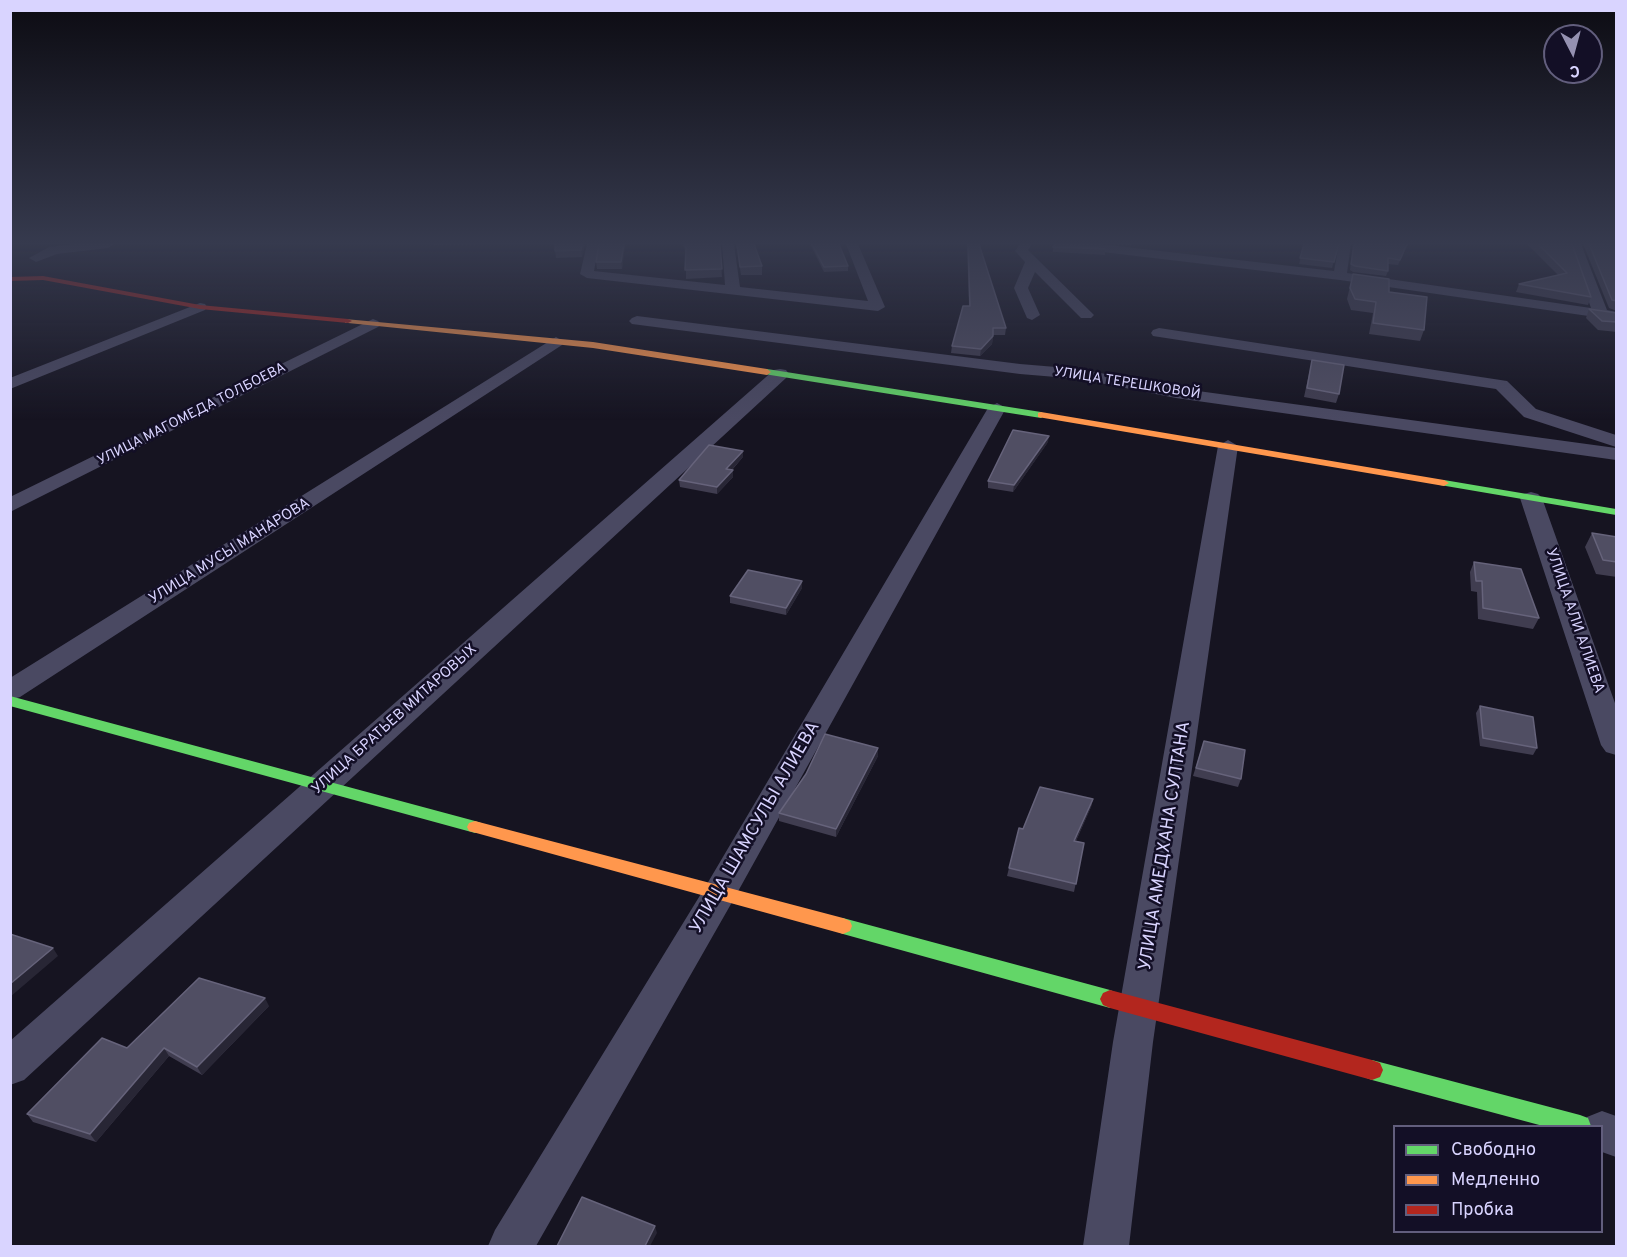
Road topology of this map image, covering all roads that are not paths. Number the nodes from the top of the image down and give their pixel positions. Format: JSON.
{"nodes":[{"id":1,"x":177,"y":303,"type":"edge"},
{"id":2,"x":836,"y":303,"type":"edge"},
{"id":3,"x":876,"y":303,"type":"edge"},
{"id":4,"x":1027,"y":303,"type":"edge"},
{"id":5,"x":1073,"y":303,"type":"edge"},
{"id":6,"x":1522,"y":303,"type":"edge"},
{"id":7,"x":1596,"y":303,"type":"edge"},
{"id":8,"x":200,"y":307,"type":"junction"},
{"id":9,"x":1600,"y":314,"type":"junction"},
{"id":10,"x":1032,"y":315,"type":"dead end"},
{"id":11,"x":1086,"y":315,"type":"dead end"},
{"id":12,"x":1617,"y":316,"type":"edge"},
{"id":13,"x":637,"y":321,"type":"dead end"},
{"id":14,"x":373,"y":324,"type":"junction"},
{"id":15,"x":1159,"y":333,"type":"dead end"},
{"id":16,"x":556,"y":342,"type":"junction"},
{"id":17,"x":780,"y":374,"type":"junction"},
{"id":18,"x":10,"y":384,"type":"edge"},
{"id":19,"x":997,"y":408,"type":"junction"},
{"id":20,"x":1617,"y":441,"type":"edge"},
{"id":21,"x":1228,"y":446,"type":"junction"},
{"id":22,"x":1617,"y":454,"type":"edge"},
{"id":23,"x":1531,"y":498,"type":"junction"},
{"id":24,"x":10,"y":506,"type":"edge"},
{"id":25,"x":1617,"y":512,"type":"edge"},
{"id":26,"x":10,"y":692,"type":"edge"},
{"id":27,"x":10,"y":700,"type":"edge"},
{"id":28,"x":1617,"y":745,"type":"edge"},
{"id":29,"x":322,"y":786,"type":"junction"},
{"id":30,"x":718,"y":894,"type":"junction"},
{"id":31,"x":1140,"y":1008,"type":"junction"},
{"id":32,"x":10,"y":1067,"type":"edge"},
{"id":33,"x":1576,"y":1125,"type":"edge"},
{"id":34,"x":511,"y":1246,"type":"edge"},
{"id":35,"x":1106,"y":1246,"type":"edge"}],
"edges":[{"from":1,"to":8,"type":"street"},
{"from":2,"to":3,"type":"street"},
{"from":4,"to":10,"type":"street"},
{"from":5,"to":11,"type":"street"},
{"from":6,"to":9,"type":"street"},
{"from":7,"to":9,"type":"street"},
{"from":8,"to":14,"type":"street"},
{"from":8,"to":18,"type":"street"},
{"from":9,"to":12,"type":"street"},
{"from":13,"to":22,"type":"street","name":"УЛИЦА ТЕРЕШКОВОЙ"},
{"from":14,"to":16,"type":"street"},
{"from":14,"to":24,"type":"street","name":"УЛИЦА МАГОМЕДА ТОЛБОЕВА"},
{"from":15,"to":20,"type":"street"},
{"from":16,"to":17,"type":"street"},
{"from":16,"to":26,"type":"street","name":"УЛИЦА МУСЫ МАНАРОВА"},
{"from":17,"to":19,"type":"street"},
{"from":17,"to":29,"type":"street","name":"УЛИЦА БРАТЬЕВ МИТАРОВЫХ"},
{"from":19,"to":21,"type":"street"},
{"from":19,"to":30,"type":"street","name":"УЛИЦА ШАМСУЛЫ АЛИЕВА"},
{"from":21,"to":23,"type":"street"},
{"from":21,"to":31,"type":"street","name":"УЛИЦА АМЕДХАНА СУЛТАНА"},
{"from":23,"to":25,"type":"street"},
{"from":23,"to":28,"type":"street","name":"УЛИЦА АЛИ АЛИЕВА"},
{"from":27,"to":29,"type":"street"},
{"from":29,"to":30,"type":"street"},
{"from":29,"to":32,"type":"street","name":"УЛИЦА БРАТЬЕВ МИТАРОВЫХ"},
{"from":30,"to":31,"type":"street"},
{"from":30,"to":34,"type":"street","name":"УЛИЦА ШАМСУЛЫ АЛИЕВА"},
{"from":31,"to":33,"type":"street"},
{"from":31,"to":35,"type":"street","name":"УЛИЦА АМЕДХАНА СУЛТАНА"}]}
